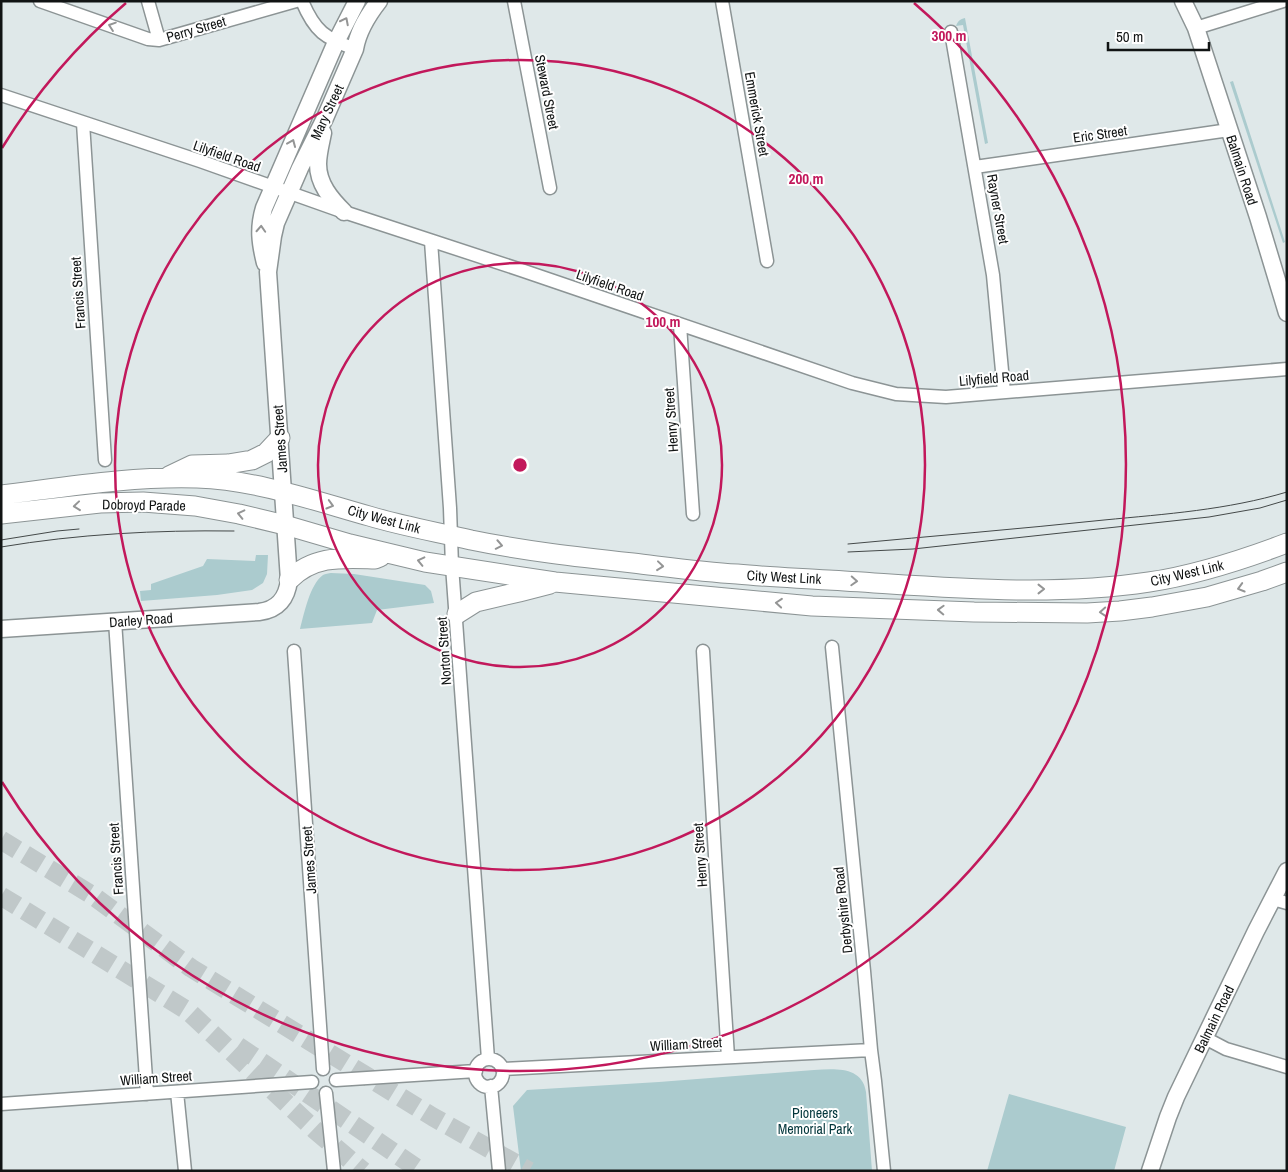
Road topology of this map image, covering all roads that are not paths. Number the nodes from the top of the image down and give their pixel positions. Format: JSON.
{"nodes":[{"id":1,"x":40,"y":1,"type":"edge"},
{"id":2,"x":148,"y":1,"type":"edge"},
{"id":3,"x":296,"y":1,"type":"edge"},
{"id":4,"x":302,"y":1,"type":"edge"},
{"id":5,"x":357,"y":1,"type":"edge"},
{"id":6,"x":379,"y":1,"type":"edge"},
{"id":7,"x":514,"y":1,"type":"edge"},
{"id":8,"x":722,"y":1,"type":"edge"},
{"id":9,"x":1183,"y":1,"type":"edge"},
{"id":10,"x":1194,"y":1,"type":"edge"},
{"id":11,"x":1283,"y":1,"type":"edge"},
{"id":12,"x":1196,"y":28,"type":"junction"},
{"id":13,"x":951,"y":32,"type":"dead end"},
{"id":14,"x":159,"y":40,"type":"junction"},
{"id":15,"x":336,"y":42,"type":"junction"},
{"id":16,"x":355,"y":49,"type":"junction"},
{"id":17,"x":1,"y":95,"type":"edge"},
{"id":18,"x":326,"y":118,"type":"junction"},
{"id":19,"x":82,"y":123,"type":"junction"},
{"id":20,"x":1229,"y":130,"type":"junction"},
{"id":21,"x":975,"y":167,"type":"junction"},
{"id":22,"x":273,"y":188,"type":"junction"},
{"id":23,"x":550,"y":188,"type":"dead end"},
{"id":24,"x":289,"y":193,"type":"junction"},
{"id":25,"x":344,"y":212,"type":"junction"},
{"id":26,"x":431,"y":241,"type":"junction"},
{"id":27,"x":767,"y":261,"type":"dead end"},
{"id":28,"x":268,"y":272,"type":"junction"},
{"id":29,"x":1287,"y":313,"type":"edge"},
{"id":30,"x":680,"y":325,"type":"junction"},
{"id":31,"x":1287,"y":369,"type":"edge"},
{"id":32,"x":1004,"y":392,"type":"junction"},
{"id":33,"x":280,"y":438,"type":"junction"},
{"id":34,"x":105,"y":460,"type":"dead end"},
{"id":35,"x":164,"y":479,"type":"junction"},
{"id":36,"x":283,"y":491,"type":"junction"},
{"id":37,"x":1,"y":495,"type":"edge"},
{"id":38,"x":1,"y":514,"type":"edge"},
{"id":39,"x":693,"y":514,"type":"dead end"},
{"id":40,"x":285,"y":525,"type":"junction"},
{"id":41,"x":451,"y":535,"type":"junction"},
{"id":42,"x":1287,"y":543,"type":"edge"},
{"id":43,"x":390,"y":553,"type":"junction"},
{"id":44,"x":452,"y":566,"type":"junction"},
{"id":45,"x":1287,"y":572,"type":"edge"},
{"id":46,"x":289,"y":580,"type":"junction"},
{"id":47,"x":555,"y":582,"type":"junction"},
{"id":48,"x":279,"y":604,"type":"joint"},
{"id":49,"x":457,"y":614,"type":"junction"},
{"id":50,"x":115,"y":622,"type":"junction"},
{"id":51,"x":1,"y":629,"type":"edge"},
{"id":52,"x":832,"y":647,"type":"dead end"},
{"id":53,"x":294,"y":651,"type":"dead end"},
{"id":54,"x":703,"y":651,"type":"dead end"},
{"id":55,"x":1287,"y":872,"type":"edge"},
{"id":56,"x":1280,"y":901,"type":"edge"},
{"id":57,"x":1205,"y":1038,"type":"junction"},
{"id":58,"x":871,"y":1050,"type":"junction"},
{"id":59,"x":728,"y":1057,"type":"junction"},
{"id":60,"x":488,"y":1059,"type":"junction"},
{"id":61,"x":1287,"y":1067,"type":"edge"},
{"id":62,"x":323,"y":1069,"type":"junction"},
{"id":63,"x":502,"y":1069,"type":"junction"},
{"id":64,"x":476,"y":1071,"type":"junction"},
{"id":65,"x":336,"y":1080,"type":"junction"},
{"id":66,"x":312,"y":1082,"type":"junction"},
{"id":67,"x":490,"y":1086,"type":"junction"},
{"id":68,"x":177,"y":1092,"type":"junction"},
{"id":69,"x":326,"y":1093,"type":"junction"},
{"id":70,"x":147,"y":1094,"type":"junction"},
{"id":71,"x":1,"y":1104,"type":"edge"},
{"id":72,"x":185,"y":1171,"type":"edge"},
{"id":73,"x":334,"y":1171,"type":"edge"},
{"id":74,"x":499,"y":1171,"type":"edge"},
{"id":75,"x":884,"y":1171,"type":"edge"},
{"id":76,"x":1150,"y":1171,"type":"edge"}],
"edges":[{"from":14,"to":1,"type":"street","name":"Perry Street","one_way":true},
{"from":2,"to":14,"type":"street"},
{"from":3,"to":14,"type":"street","name":"Perry Street"},
{"from":4,"to":15,"type":"street"},
{"from":15,"to":5,"type":"main road","one_way":true},
{"from":6,"to":16,"type":"main road"},
{"from":7,"to":23,"type":"street","name":"Steward Street"},
{"from":8,"to":27,"type":"street","name":"Emmerick Street"},
{"from":9,"to":12,"type":"main road","name":"Balmain Road"},
{"from":10,"to":12,"type":"main road","name":"Balmain Road"},
{"from":11,"to":12,"type":"street"},
{"from":12,"to":20,"type":"main road","name":"Balmain Road"},
{"from":13,"to":21,"type":"street","name":"Rayner Street"},
{"from":15,"to":16,"type":"street"},
{"from":22,"to":15,"type":"main road","name":"Mary Street","one_way":true},
{"from":16,"to":18,"type":"main road","name":"Mary Street"},
{"from":17,"to":19,"type":"street","name":"Lilyfield Road"},
{"from":18,"to":24,"type":"main road","name":"Mary Street"},
{"from":18,"to":25,"type":"main road"},
{"from":19,"to":22,"type":"street","name":"Lilyfield Road"},
{"from":19,"to":34,"type":"street","name":"Francis Street"},
{"from":20,"to":21,"type":"street","name":"Eric Street"},
{"from":20,"to":29,"type":"main road","name":"Balmain Road"},
{"from":21,"to":32,"type":"street","name":"Rayner Street"},
{"from":22,"to":24,"type":"street","name":"Lilyfield Road"},
{"from":28,"to":22,"type":"main road","name":"James Street","one_way":true},
{"from":24,"to":25,"type":"street","name":"Lilyfield Road"},
{"from":24,"to":28,"type":"main road","name":"James Street"},
{"from":25,"to":26,"type":"street","name":"Lilyfield Road"},
{"from":26,"to":30,"type":"street","name":"Lilyfield Road"},
{"from":26,"to":41,"type":"street","name":"Norton Street"},
{"from":28,"to":33,"type":"main road","name":"James Street"},
{"from":30,"to":32,"type":"street","name":"Lilyfield Road"},
{"from":30,"to":39,"type":"street","name":"Henry Street"},
{"from":31,"to":32,"type":"street","name":"Lilyfield Road"},
{"from":33,"to":35,"type":"highway"},
{"from":33,"to":36,"type":"main road","name":"James Street"},
{"from":35,"to":36,"type":"highway","name":"Dobroyd Parade"},
{"from":35,"to":37,"type":"highway","name":"Dobroyd Parade"},
{"from":36,"to":40,"type":"main road","name":"James Street"},
{"from":36,"to":41,"type":"highway","name":"City West Link","one_way":true},
{"from":40,"to":38,"type":"highway","name":"Dobroyd Parade","one_way":true},
{"from":40,"to":43,"type":"highway","name":"City West Link"},
{"from":40,"to":46,"type":"main road","name":"James Street"},
{"from":41,"to":42,"type":"highway","name":"City West Link","one_way":true},
{"from":41,"to":44,"type":"street","name":"Norton Street"},
{"from":44,"to":43,"type":"highway","name":"City West Link","one_way":true},
{"from":43,"to":46,"type":"highway"},
{"from":44,"to":47,"type":"highway","name":"City West Link"},
{"from":44,"to":49,"type":"street","name":"Norton Street"},
{"from":45,"to":47,"type":"highway","name":"City West Link","one_way":true},
{"from":46,"to":48,"type":"main road","name":"James Street"},
{"from":47,"to":49,"type":"highway"},
{"from":48,"to":50,"type":"main road","name":"Darley Road"},
{"from":49,"to":60,"type":"street","name":"Norton Street"},
{"from":50,"to":51,"type":"main road","name":"Darley Road"},
{"from":50,"to":70,"type":"street","name":"Francis Street"},
{"from":52,"to":58,"type":"street","name":"Derbyshire Road"},
{"from":53,"to":62,"type":"street","name":"James Street"},
{"from":54,"to":59,"type":"street","name":"Henry Street"},
{"from":55,"to":56,"type":"main road","name":"Balmain Road"},
{"from":56,"to":57,"type":"main road","name":"Balmain Road"},
{"from":57,"to":61,"type":"street"},
{"from":57,"to":76,"type":"main road","name":"Balmain Road"},
{"from":58,"to":59,"type":"street","name":"William Street"},
{"from":58,"to":75,"type":"street","name":"Derbyshire Road"},
{"from":59,"to":63,"type":"street","name":"William Street"},
{"from":60,"to":63,"type":"street"},
{"from":60,"to":64,"type":"street"},
{"from":62,"to":65,"type":"street"},
{"from":62,"to":66,"type":"street"},
{"from":63,"to":67,"type":"street"},
{"from":64,"to":65,"type":"street"},
{"from":64,"to":67,"type":"street"},
{"from":65,"to":69,"type":"street"},
{"from":66,"to":68,"type":"street","name":"William Street"},
{"from":66,"to":69,"type":"street"},
{"from":67,"to":74,"type":"street"},
{"from":68,"to":70,"type":"street","name":"William Street"},
{"from":68,"to":72,"type":"street"},
{"from":69,"to":73,"type":"street"},
{"from":70,"to":71,"type":"street","name":"William Street"}]}
